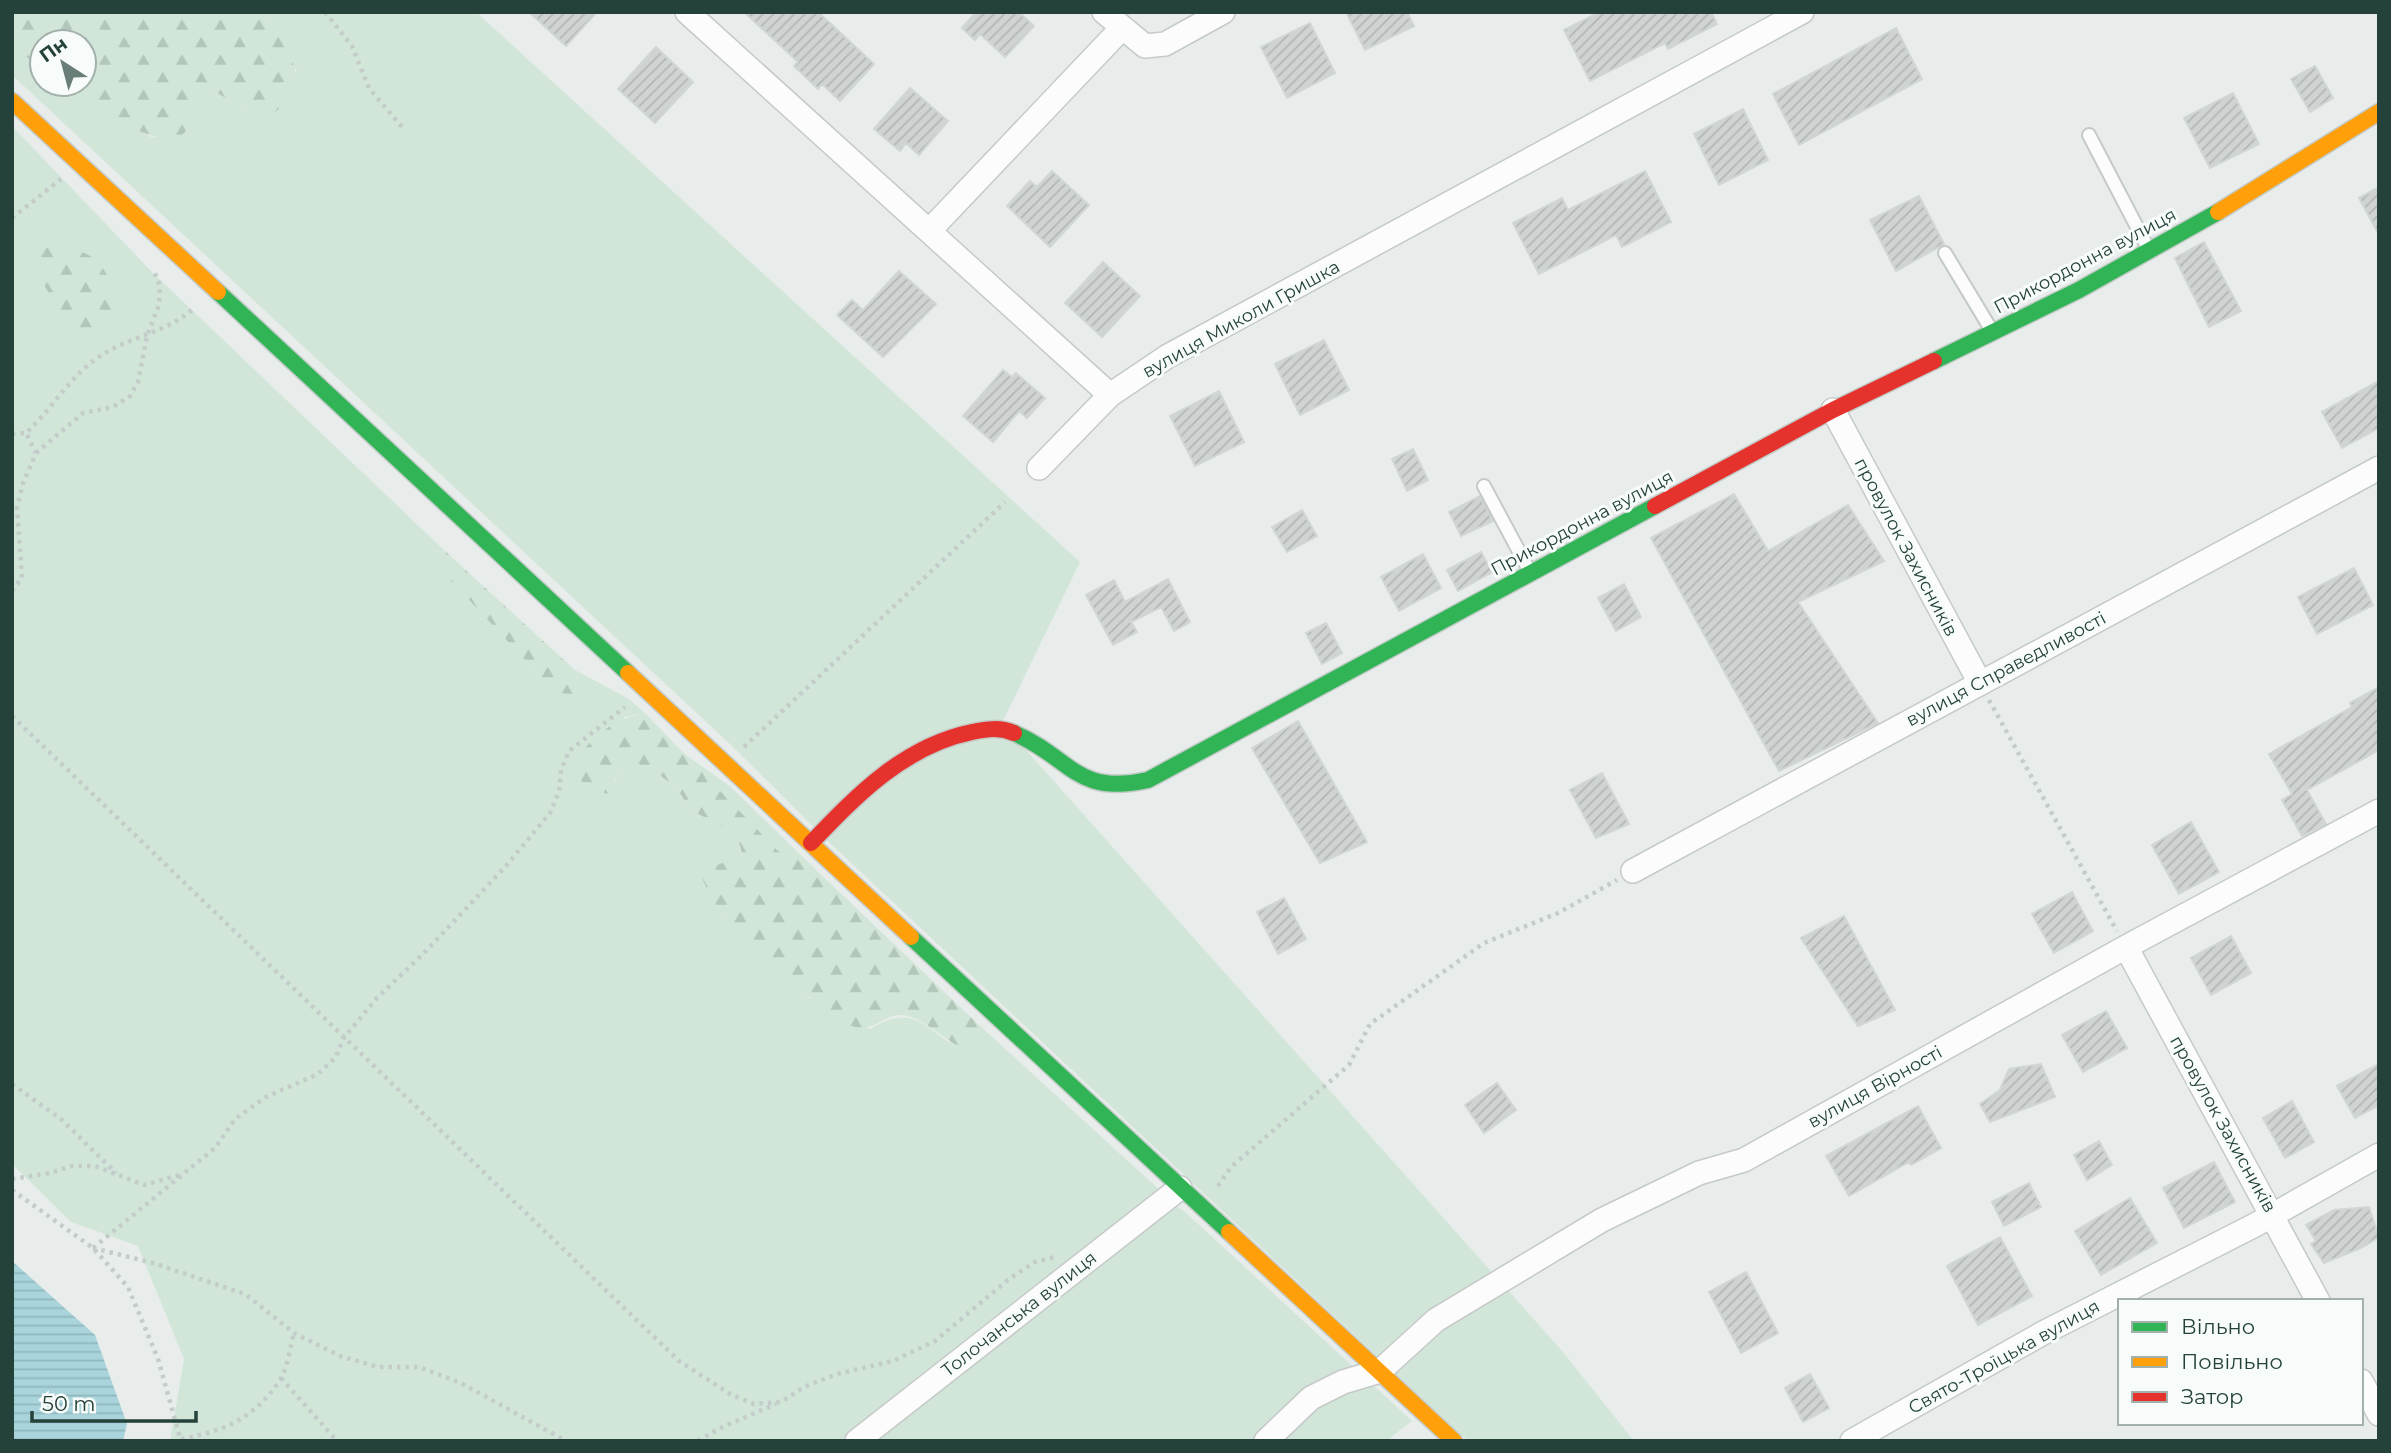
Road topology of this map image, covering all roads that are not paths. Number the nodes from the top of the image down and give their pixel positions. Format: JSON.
{"nodes":[{"id":1,"x":687,"y":12,"type":"edge"},
{"id":2,"x":1104,"y":12,"type":"edge"},
{"id":3,"x":1223,"y":12,"type":"edge"},
{"id":4,"x":1802,"y":12,"type":"edge"},
{"id":5,"x":1122,"y":28,"type":"junction"},
{"id":6,"x":12,"y":101,"type":"edge"},
{"id":7,"x":2379,"y":112,"type":"edge"},
{"id":8,"x":2089,"y":135,"type":"dead end"},
{"id":9,"x":929,"y":231,"type":"junction"},
{"id":10,"x":2149,"y":250,"type":"junction"},
{"id":11,"x":1945,"y":253,"type":"dead end"},
{"id":12,"x":1992,"y":332,"type":"junction"},
{"id":13,"x":1110,"y":395,"type":"junction"},
{"id":14,"x":1833,"y":410,"type":"junction"},
{"id":15,"x":1039,"y":468,"type":"dead end"},
{"id":16,"x":2379,"y":468,"type":"edge"},
{"id":17,"x":1484,"y":486,"type":"dead end"},
{"id":18,"x":1530,"y":572,"type":"junction"},
{"id":19,"x":1980,"y":683,"type":"junction"},
{"id":20,"x":2379,"y":811,"type":"edge"},
{"id":21,"x":811,"y":843,"type":"junction"},
{"id":22,"x":1633,"y":871,"type":"road end"},
{"id":23,"x":2126,"y":947,"type":"junction"},
{"id":24,"x":2379,"y":1155,"type":"edge"},
{"id":25,"x":1180,"y":1188,"type":"junction"},
{"id":26,"x":2273,"y":1215,"type":"junction"},
{"id":27,"x":2317,"y":1299,"type":"edge"},
{"id":28,"x":1380,"y":1371,"type":"junction"},
{"id":29,"x":2363,"y":1385,"type":"edge"},
{"id":30,"x":2379,"y":1414,"type":"edge"},
{"id":31,"x":857,"y":1441,"type":"edge"},
{"id":32,"x":1266,"y":1441,"type":"edge"},
{"id":33,"x":1454,"y":1441,"type":"edge"},
{"id":34,"x":1852,"y":1441,"type":"edge"}],
"edges":[{"from":1,"to":9,"type":"street"},
{"from":2,"to":5,"type":"street"},
{"from":3,"to":5,"type":"street"},
{"from":4,"to":13,"type":"street","name":"вулиця Миколи Гришка"},
{"from":5,"to":9,"type":"street"},
{"from":6,"to":21,"type":"street"},
{"from":7,"to":10,"type":"street","name":"Прикордонна вулиця"},
{"from":8,"to":10,"type":"lane"},
{"from":9,"to":13,"type":"street"},
{"from":10,"to":12,"type":"street","name":"Прикордонна вулиця"},
{"from":11,"to":12,"type":"lane"},
{"from":12,"to":14,"type":"street","name":"Прикордонна вулиця"},
{"from":13,"to":15,"type":"street","name":"вулиця Миколи Гришка"},
{"from":14,"to":18,"type":"street","name":"Прикордонна вулиця"},
{"from":14,"to":19,"type":"street","name":"провулок Захисників"},
{"from":16,"to":19,"type":"street","name":"вулиця Справедливості"},
{"from":17,"to":18,"type":"lane"},
{"from":18,"to":21,"type":"street","name":"Прикордонна вулиця"},
{"from":19,"to":22,"type":"street","name":"вулиця Справедливості"},
{"from":20,"to":23,"type":"street","name":"вулиця Вірності"},
{"from":21,"to":25,"type":"street"},
{"from":23,"to":26,"type":"street","name":"провулок Захисників"},
{"from":23,"to":28,"type":"street","name":"вулиця Вірності"},
{"from":24,"to":26,"type":"street","name":"Свято-Троїцька вулиця"},
{"from":25,"to":28,"type":"street"},
{"from":25,"to":31,"type":"street","name":"Толочанська вулиця"},
{"from":26,"to":27,"type":"street","name":"провулок Захисників"},
{"from":26,"to":34,"type":"street","name":"Свято-Троїцька вулиця"},
{"from":28,"to":32,"type":"street"},
{"from":28,"to":33,"type":"street"},
{"from":29,"to":30,"type":"street"}]}
